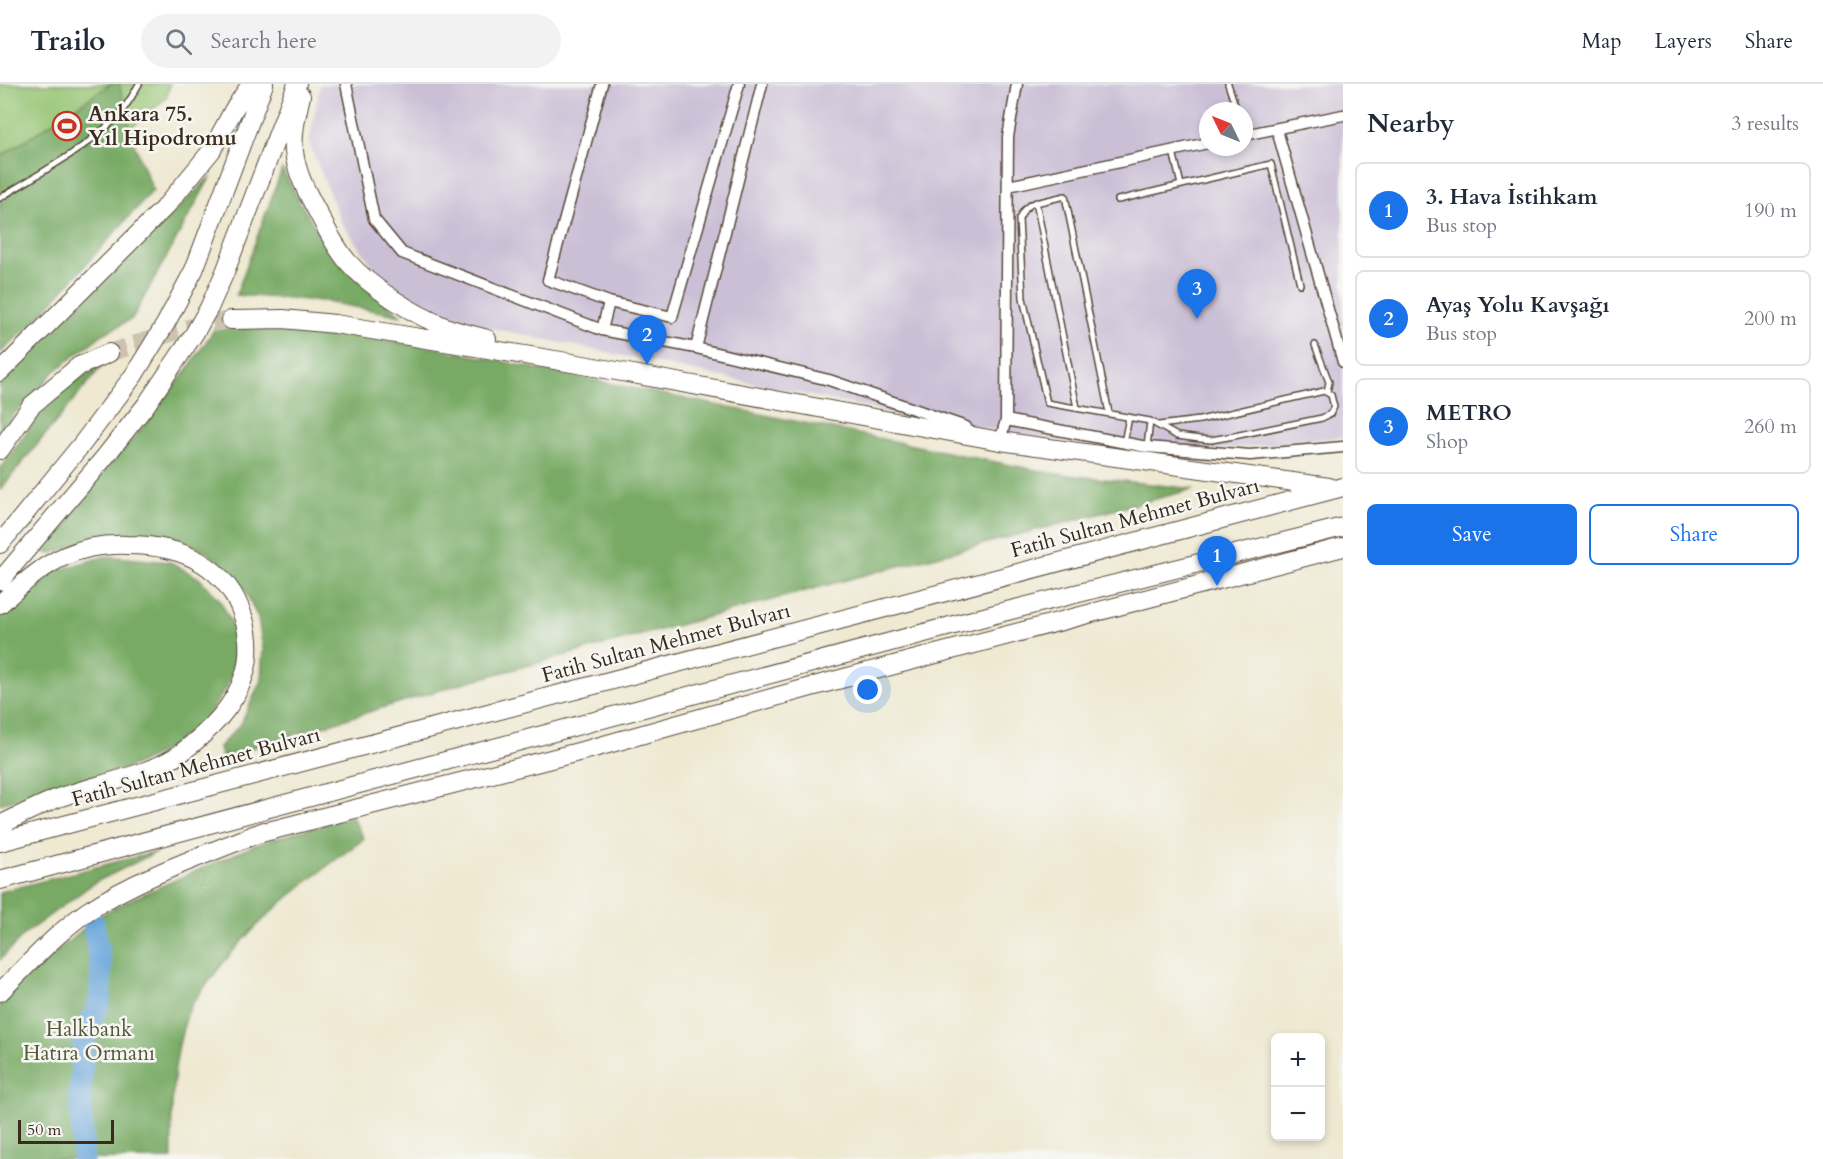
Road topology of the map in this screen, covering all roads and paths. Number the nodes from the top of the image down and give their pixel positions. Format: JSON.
{"nodes":[{"id":1,"x":139,"y":84,"type":"edge"},
{"id":2,"x":251,"y":84,"type":"edge"},
{"id":3,"x":264,"y":84,"type":"edge"},
{"id":4,"x":297,"y":84,"type":"edge"},
{"id":5,"x":304,"y":84,"type":"edge"},
{"id":6,"x":346,"y":84,"type":"edge"},
{"id":7,"x":602,"y":84,"type":"edge"},
{"id":8,"x":739,"y":84,"type":"edge"},
{"id":9,"x":762,"y":84,"type":"edge"},
{"id":10,"x":1017,"y":84,"type":"edge"},
{"id":11,"x":1228,"y":84,"type":"edge"},
{"id":12,"x":1234,"y":102,"type":"edge"},
{"id":13,"x":1343,"y":116,"type":"edge"},
{"id":14,"x":1277,"y":130,"type":"junction"},
{"id":15,"x":1253,"y":133,"type":"edge"},
{"id":16,"x":1199,"y":145,"type":"edge"},
{"id":17,"x":1173,"y":151,"type":"junction"},
{"id":18,"x":1181,"y":185,"type":"junction"},
{"id":19,"x":1008,"y":186,"type":"junction"},
{"id":20,"x":0,"y":198,"type":"edge"},
{"id":21,"x":1118,"y":200,"type":"dead end"},
{"id":22,"x":1036,"y":202,"type":"junction"},
{"id":23,"x":1300,"y":284,"type":"dead end"},
{"id":24,"x":609,"y":302,"type":"junction"},
{"id":25,"x":231,"y":320,"type":"tunnel mouth"},
{"id":26,"x":602,"y":330,"type":"junction"},
{"id":27,"x":1315,"y":345,"type":"dead end"},
{"id":28,"x":696,"y":348,"type":"junction"},
{"id":29,"x":109,"y":353,"type":"tunnel mouth"},
{"id":30,"x":567,"y":362,"type":"junction"},
{"id":31,"x":1343,"y":362,"type":"edge"},
{"id":32,"x":0,"y":372,"type":"edge"},
{"id":33,"x":1327,"y":392,"type":"junction"},
{"id":34,"x":1077,"y":408,"type":"junction"},
{"id":35,"x":1109,"y":413,"type":"junction"},
{"id":36,"x":1129,"y":417,"type":"junction"},
{"id":37,"x":1006,"y":420,"type":"junction"},
{"id":38,"x":1150,"y":421,"type":"junction"},
{"id":39,"x":1159,"y":425,"type":"junction"},
{"id":40,"x":1001,"y":438,"type":"junction"},
{"id":41,"x":1124,"y":443,"type":"junction"},
{"id":42,"x":1147,"y":447,"type":"junction"},
{"id":43,"x":1343,"y":447,"type":"edge"},
{"id":44,"x":0,"y":450,"type":"edge"},
{"id":45,"x":1340,"y":488,"type":"edge"},
{"id":46,"x":1341,"y":529,"type":"edge"},
{"id":47,"x":0,"y":544,"type":"edge"},
{"id":48,"x":1343,"y":547,"type":"edge"},
{"id":49,"x":0,"y":581,"type":"edge"},
{"id":50,"x":0,"y":604,"type":"edge"},
{"id":51,"x":470,"y":756,"type":"junction"},
{"id":52,"x":0,"y":825,"type":"edge"},
{"id":53,"x":253,"y":835,"type":"junction"},
{"id":54,"x":0,"y":842,"type":"edge"},
{"id":55,"x":0,"y":880,"type":"edge"},
{"id":56,"x":0,"y":992,"type":"edge"}],
"edges":[{"from":1,"to":20,"type":"lane"},
{"from":2,"to":32,"type":"highway"},
{"from":3,"to":47,"type":"highway"},
{"from":4,"to":49,"type":"highway"},
{"from":5,"to":30,"type":"highway"},
{"from":6,"to":26,"type":"street"},
{"from":7,"to":24,"type":"street"},
{"from":8,"to":24,"type":"street"},
{"from":9,"to":28,"type":"street"},
{"from":10,"to":19,"type":"street"},
{"from":11,"to":12,"type":"lane"},
{"from":13,"to":14,"type":"street"},
{"from":14,"to":15,"type":"street"},
{"from":14,"to":31,"type":"street"},
{"from":16,"to":17,"type":"street"},
{"from":17,"to":18,"type":"lane"},
{"from":17,"to":19,"type":"street"},
{"from":18,"to":21,"type":"lane"},
{"from":18,"to":23,"type":"lane"},
{"from":19,"to":37,"type":"street"},
{"from":22,"to":34,"type":"lane"},
{"from":22,"to":34,"type":"lane"},
{"from":22,"to":35,"type":"lane"},
{"from":24,"to":26,"type":"street"},
{"from":25,"to":30,"type":"highway"},
{"from":26,"to":28,"type":"street"},
{"from":27,"to":33,"type":"lane"},
{"from":28,"to":40,"type":"street"},
{"from":29,"to":44,"type":"highway"},
{"from":30,"to":40,"type":"highway"},
{"from":33,"to":39,"type":"lane"},
{"from":33,"to":39,"type":"lane"},
{"from":34,"to":35,"type":"lane"},
{"from":35,"to":36,"type":"lane"},
{"from":36,"to":38,"type":"lane"},
{"from":36,"to":41,"type":"lane"},
{"from":37,"to":40,"type":"street"},
{"from":37,"to":41,"type":"street"},
{"from":38,"to":39,"type":"lane"},
{"from":38,"to":42,"type":"lane"},
{"from":40,"to":45,"type":"highway"},
{"from":41,"to":42,"type":"street"},
{"from":42,"to":43,"type":"street"},
{"from":45,"to":54,"type":"highway","name":"Fatih Sultan Mehmet Bulvarı"},
{"from":46,"to":51,"type":"highway"},
{"from":48,"to":53,"type":"highway"},
{"from":50,"to":52,"type":"highway"},
{"from":51,"to":53,"type":"highway"},
{"from":51,"to":55,"type":"highway"},
{"from":53,"to":56,"type":"highway"}]}
